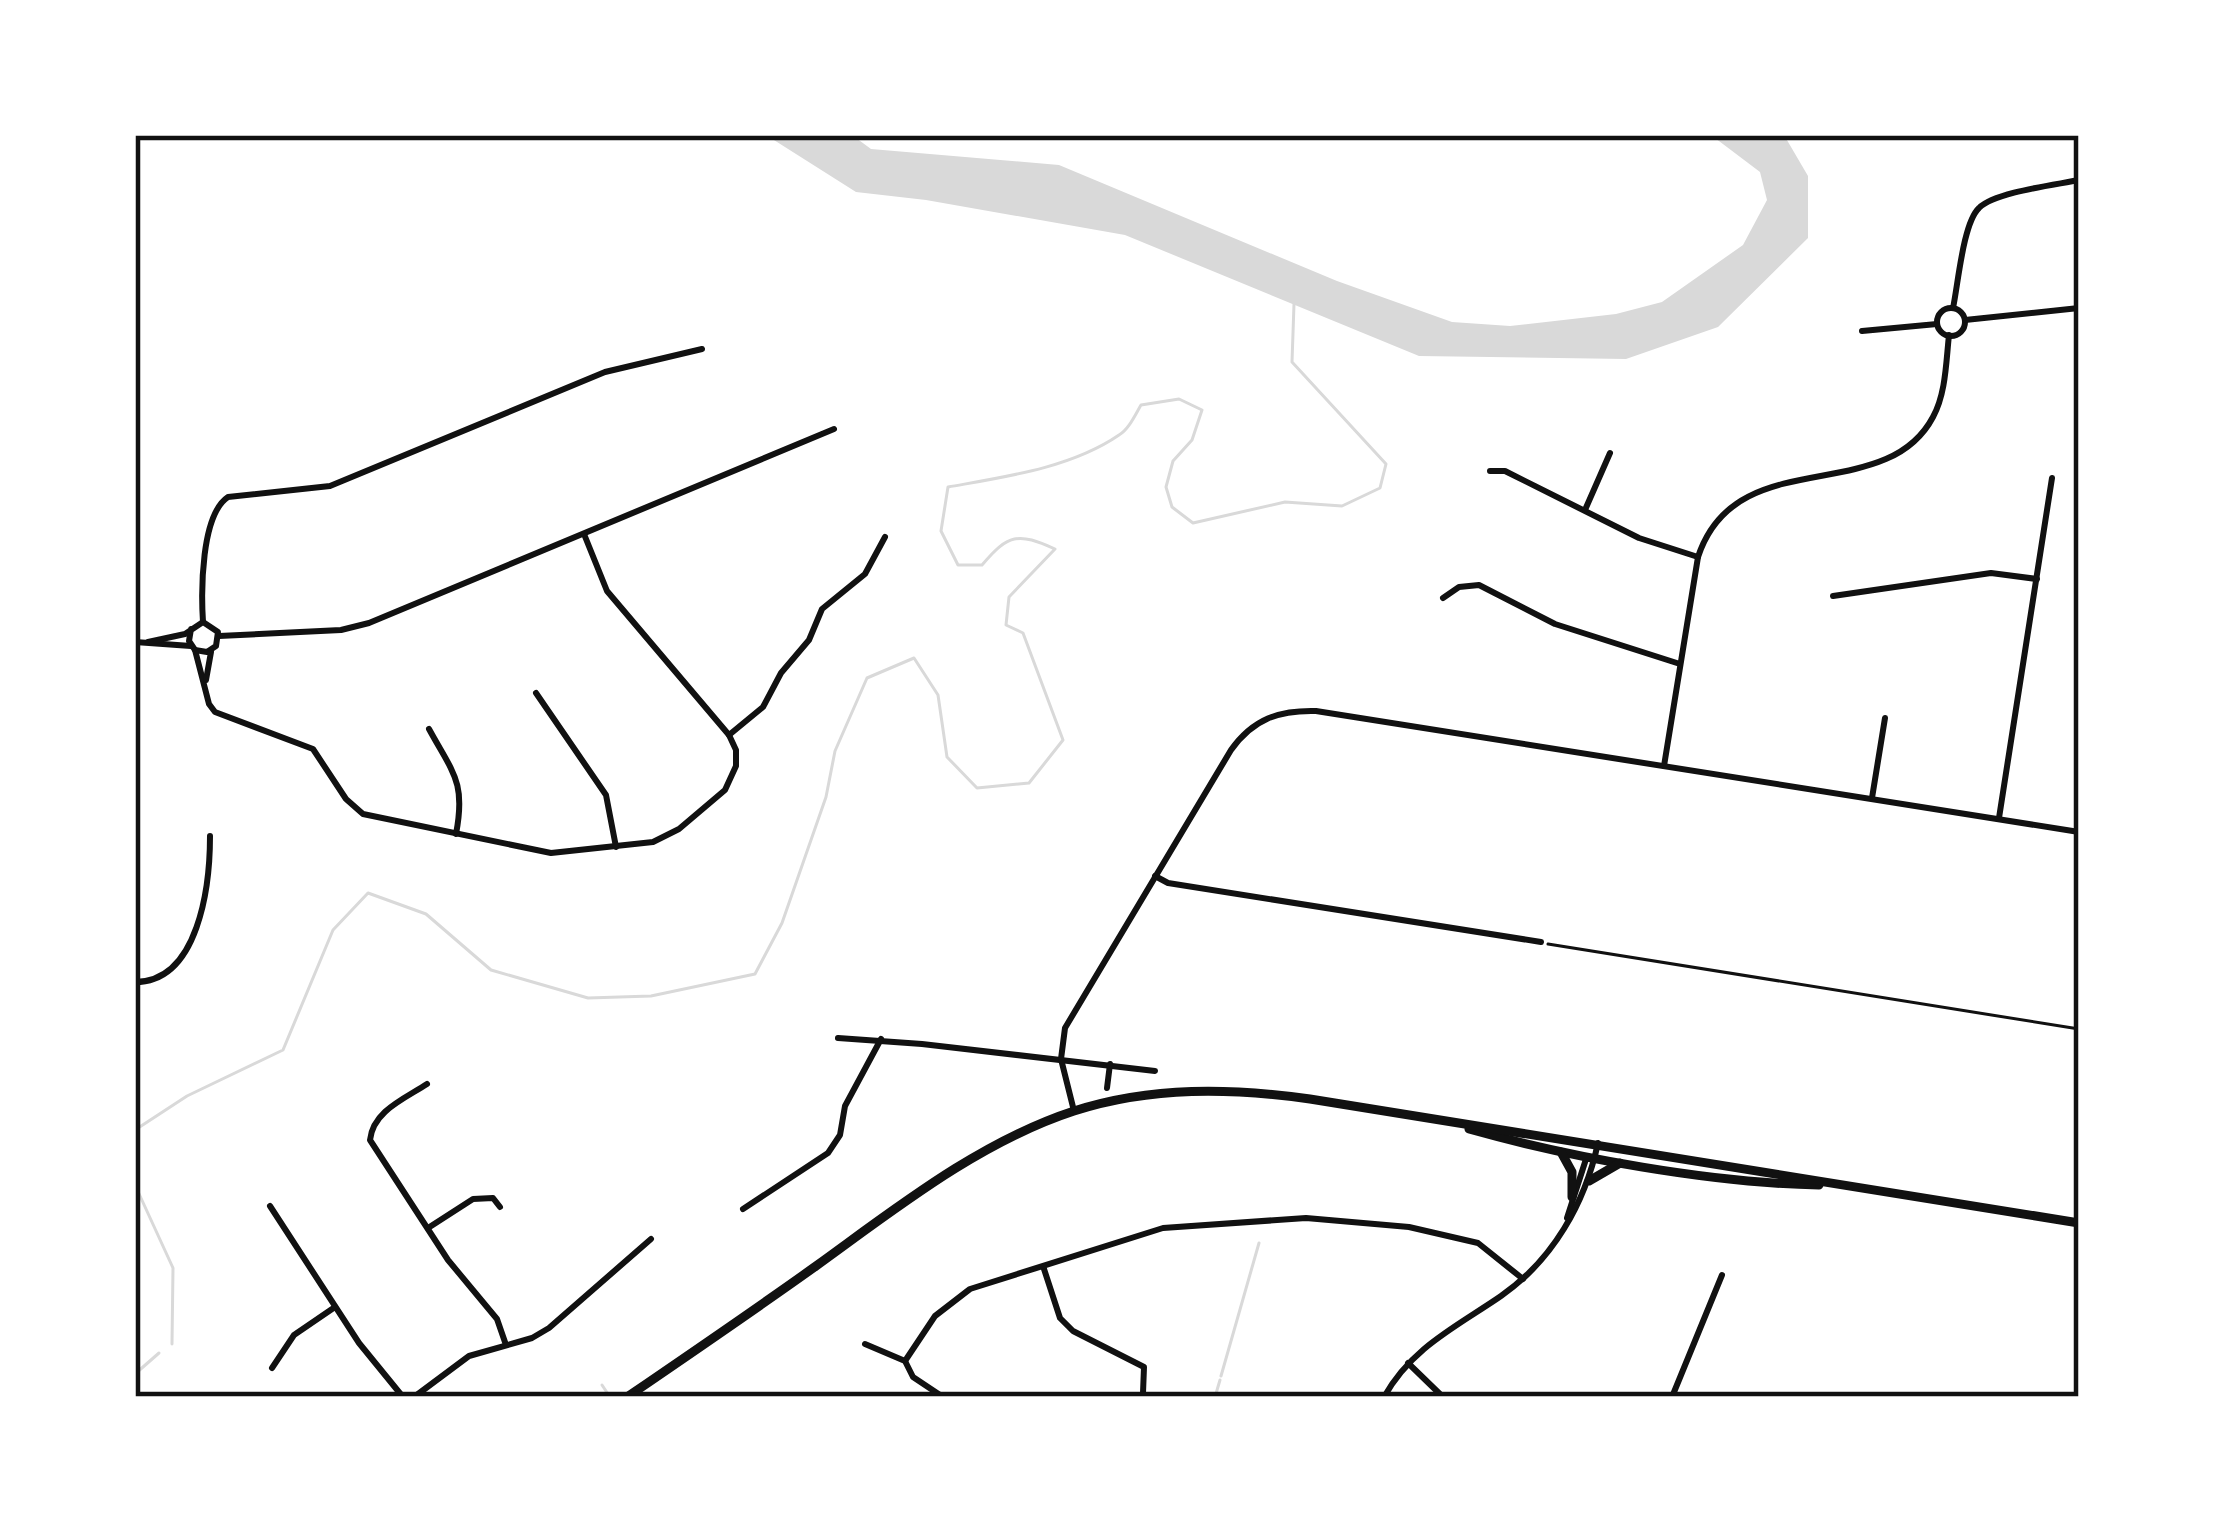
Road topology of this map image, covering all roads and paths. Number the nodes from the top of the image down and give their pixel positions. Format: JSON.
{"nodes":[{"id":1,"x":2079,"y":179,"type":"edge"},
{"id":2,"x":1953,"y":308,"type":"junction"},
{"id":3,"x":2079,"y":308,"type":"edge"},
{"id":4,"x":1965,"y":320,"type":"junction"},
{"id":5,"x":1938,"y":324,"type":"junction"},
{"id":6,"x":1862,"y":331,"type":"dead end"},
{"id":7,"x":1949,"y":335,"type":"junction"},
{"id":8,"x":702,"y":350,"type":"dead end"},
{"id":9,"x":834,"y":429,"type":"dead end"},
{"id":10,"x":1610,"y":453,"type":"dead end"},
{"id":11,"x":1490,"y":471,"type":"dead end"},
{"id":12,"x":2052,"y":478,"type":"dead end"},
{"id":13,"x":1585,"y":510,"type":"junction"},
{"id":14,"x":584,"y":534,"type":"junction"},
{"id":15,"x":885,"y":536,"type":"dead end"},
{"id":16,"x":1698,"y":557,"type":"junction"},
{"id":17,"x":2038,"y":579,"type":"junction"},
{"id":18,"x":1833,"y":596,"type":"dead end"},
{"id":19,"x":1443,"y":598,"type":"dead end"},
{"id":20,"x":203,"y":622,"type":"junction"},
{"id":21,"x":190,"y":629,"type":"junction"},
{"id":22,"x":219,"y":636,"type":"junction"},
{"id":23,"x":135,"y":642,"type":"edge"},
{"id":24,"x":148,"y":642,"type":"junction"},
{"id":25,"x":193,"y":648,"type":"junction"},
{"id":26,"x":212,"y":650,"type":"junction"},
{"id":27,"x":1680,"y":664,"type":"junction"},
{"id":28,"x":206,"y":683,"type":"junction"},
{"id":29,"x":536,"y":693,"type":"dead end"},
{"id":30,"x":1885,"y":718,"type":"dead end"},
{"id":31,"x":429,"y":729,"type":"dead end"},
{"id":32,"x":729,"y":735,"type":"junction"},
{"id":33,"x":1664,"y":766,"type":"junction"},
{"id":34,"x":1871,"y":799,"type":"junction"},
{"id":35,"x":1999,"y":819,"type":"junction"},
{"id":36,"x":2079,"y":832,"type":"edge"},
{"id":37,"x":456,"y":834,"type":"junction"},
{"id":38,"x":210,"y":836,"type":"dead end"},
{"id":39,"x":616,"y":847,"type":"junction"},
{"id":40,"x":1155,"y":876,"type":"junction"},
{"id":41,"x":1541,"y":942,"type":"joint"},
{"id":42,"x":135,"y":982,"type":"edge"},
{"id":43,"x":2079,"y":1029,"type":"edge"},
{"id":44,"x":838,"y":1038,"type":"dead end"},
{"id":45,"x":880,"y":1039,"type":"junction"},
{"id":46,"x":1061,"y":1059,"type":"junction"},
{"id":47,"x":1110,"y":1064,"type":"junction"},
{"id":48,"x":1155,"y":1071,"type":"dead end"},
{"id":49,"x":427,"y":1084,"type":"dead end"},
{"id":50,"x":1107,"y":1088,"type":"dead end"},
{"id":51,"x":1074,"y":1111,"type":"junction"},
{"id":52,"x":1436,"y":1119,"type":"junction"},
{"id":53,"x":1595,"y":1143,"type":"junction"},
{"id":54,"x":1560,"y":1151,"type":"junction"},
{"id":55,"x":1592,"y":1156,"type":"junction"},
{"id":56,"x":1624,"y":1161,"type":"junction"},
{"id":57,"x":1588,"y":1180,"type":"junction"},
{"id":58,"x":1836,"y":1185,"type":"junction"},
{"id":59,"x":1572,"y":1197,"type":"junction"},
{"id":60,"x":270,"y":1206,"type":"dead end"},
{"id":61,"x":500,"y":1207,"type":"dead end"},
{"id":62,"x":743,"y":1209,"type":"dead end"},
{"id":63,"x":1567,"y":1221,"type":"junction"},
{"id":64,"x":2079,"y":1223,"type":"edge"},
{"id":65,"x":428,"y":1228,"type":"junction"},
{"id":66,"x":651,"y":1239,"type":"dead end"},
{"id":67,"x":1044,"y":1269,"type":"junction"},
{"id":68,"x":1722,"y":1274,"type":"dead end"},
{"id":69,"x":1523,"y":1279,"type":"junction"},
{"id":70,"x":335,"y":1307,"type":"junction"},
{"id":71,"x":866,"y":1344,"type":"dead end"},
{"id":72,"x":506,"y":1345,"type":"junction"},
{"id":73,"x":905,"y":1361,"type":"junction"},
{"id":74,"x":1408,"y":1363,"type":"junction"},
{"id":75,"x":272,"y":1368,"type":"dead end"},
{"id":76,"x":1143,"y":1393,"type":"dead end"},
{"id":77,"x":403,"y":1397,"type":"edge"},
{"id":78,"x":414,"y":1397,"type":"edge"},
{"id":79,"x":627,"y":1397,"type":"edge"},
{"id":80,"x":943,"y":1397,"type":"edge"},
{"id":81,"x":1384,"y":1397,"type":"edge"},
{"id":82,"x":1443,"y":1397,"type":"edge"},
{"id":83,"x":1672,"y":1397,"type":"edge"}],
"edges":[{"from":1,"to":2,"type":"street"},
{"from":2,"to":4,"type":"street"},
{"from":2,"to":5,"type":"street"},
{"from":3,"to":4,"type":"street"},
{"from":4,"to":7,"type":"street"},
{"from":5,"to":6,"type":"street"},
{"from":5,"to":7,"type":"street"},
{"from":7,"to":16,"type":"street"},
{"from":8,"to":20,"type":"street"},
{"from":9,"to":14,"type":"street"},
{"from":10,"to":13,"type":"street"},
{"from":11,"to":13,"type":"street"},
{"from":12,"to":17,"type":"street"},
{"from":13,"to":16,"type":"street"},
{"from":14,"to":22,"type":"street"},
{"from":14,"to":32,"type":"street"},
{"from":15,"to":32,"type":"street"},
{"from":16,"to":27,"type":"street"},
{"from":17,"to":18,"type":"street"},
{"from":17,"to":35,"type":"street"},
{"from":19,"to":27,"type":"street"},
{"from":20,"to":21,"type":"street"},
{"from":20,"to":22,"type":"street"},
{"from":21,"to":24,"type":"street"},
{"from":21,"to":25,"type":"street"},
{"from":22,"to":26,"type":"street"},
{"from":23,"to":24,"type":"street"},
{"from":24,"to":25,"type":"street"},
{"from":25,"to":26,"type":"street"},
{"from":25,"to":28,"type":"street"},
{"from":26,"to":28,"type":"street"},
{"from":27,"to":33,"type":"street"},
{"from":28,"to":37,"type":"street"},
{"from":29,"to":39,"type":"street"},
{"from":30,"to":34,"type":"street"},
{"from":31,"to":37,"type":"street"},
{"from":32,"to":39,"type":"street"},
{"from":33,"to":34,"type":"street"},
{"from":33,"to":40,"type":"street"},
{"from":34,"to":35,"type":"street"},
{"from":35,"to":36,"type":"street"},
{"from":37,"to":39,"type":"street"},
{"from":38,"to":42,"type":"street"},
{"from":40,"to":41,"type":"street"},
{"from":40,"to":46,"type":"street"},
{"from":41,"to":43,"type":"path"},
{"from":44,"to":45,"type":"street"},
{"from":45,"to":46,"type":"street"},
{"from":45,"to":62,"type":"street"},
{"from":46,"to":47,"type":"street"},
{"from":46,"to":51,"type":"street"},
{"from":47,"to":48,"type":"street"},
{"from":47,"to":50,"type":"street"},
{"from":49,"to":65,"type":"street"},
{"from":51,"to":52,"type":"main road"},
{"from":51,"to":79,"type":"main road"},
{"from":52,"to":53,"type":"main road"},
{"from":52,"to":54,"type":"main road"},
{"from":53,"to":55,"type":"street"},
{"from":53,"to":58,"type":"main road"},
{"from":54,"to":55,"type":"main road"},
{"from":54,"to":59,"type":"main road"},
{"from":55,"to":56,"type":"main road"},
{"from":55,"to":57,"type":"street"},
{"from":55,"to":59,"type":"street"},
{"from":56,"to":57,"type":"main road"},
{"from":56,"to":58,"type":"main road"},
{"from":57,"to":63,"type":"street"},
{"from":58,"to":64,"type":"main road"},
{"from":59,"to":63,"type":"street"},
{"from":60,"to":70,"type":"street"},
{"from":61,"to":65,"type":"street"},
{"from":63,"to":69,"type":"street"},
{"from":65,"to":72,"type":"street"},
{"from":66,"to":72,"type":"street"},
{"from":67,"to":69,"type":"street"},
{"from":67,"to":73,"type":"street"},
{"from":67,"to":76,"type":"street"},
{"from":68,"to":83,"type":"street"},
{"from":69,"to":74,"type":"street"},
{"from":70,"to":75,"type":"street"},
{"from":70,"to":77,"type":"street"},
{"from":71,"to":73,"type":"street"},
{"from":72,"to":78,"type":"street"},
{"from":73,"to":80,"type":"street"},
{"from":74,"to":81,"type":"street"},
{"from":74,"to":82,"type":"street"}]}
